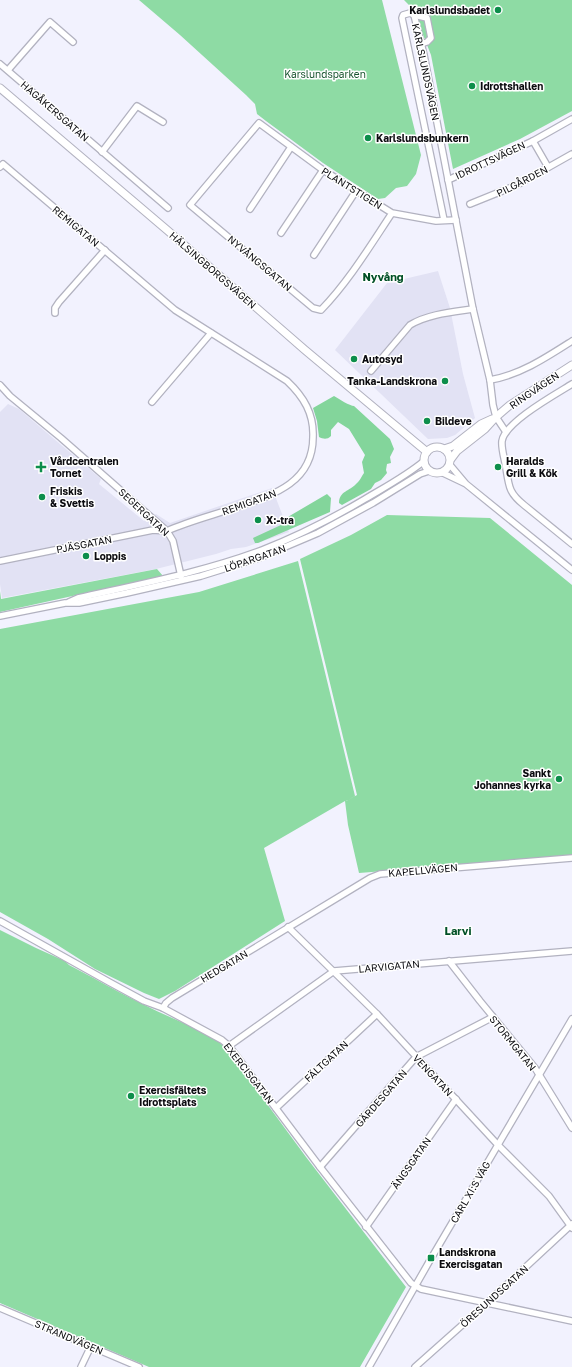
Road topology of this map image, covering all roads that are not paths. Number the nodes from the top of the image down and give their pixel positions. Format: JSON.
{"nodes":[{"id":1,"x":414,"y":15,"type":"junction"},
{"id":2,"x":73,"y":42,"type":"dead end"},
{"id":3,"x":421,"y":44,"type":"junction"},
{"id":4,"x":0,"y":64,"type":"edge"},
{"id":5,"x":8,"y":70,"type":"junction"},
{"id":6,"x":0,"y":88,"type":"edge"},
{"id":7,"x":572,"y":119,"type":"edge"},
{"id":8,"x":163,"y":122,"type":"dead end"},
{"id":9,"x":260,"y":123,"type":"joint"},
{"id":10,"x":533,"y":141,"type":"junction"},
{"id":11,"x":291,"y":147,"type":"junction"},
{"id":12,"x":102,"y":152,"type":"junction"},
{"id":13,"x":572,"y":154,"type":"edge"},
{"id":14,"x":443,"y":159,"type":"junction"},
{"id":15,"x":432,"y":161,"type":"junction"},
{"id":16,"x":0,"y":167,"type":"edge"},
{"id":17,"x":548,"y":167,"type":"junction"},
{"id":18,"x":323,"y":170,"type":"junction"},
{"id":19,"x":448,"y":180,"type":"junction"},
{"id":20,"x":356,"y":191,"type":"junction"},
{"id":21,"x":470,"y":204,"type":"dead end"},
{"id":22,"x":168,"y":208,"type":"dead end"},
{"id":23,"x":250,"y":209,"type":"dead end"},
{"id":24,"x":392,"y":213,"type":"junction"},
{"id":25,"x":444,"y":220,"type":"junction"},
{"id":26,"x":456,"y":220,"type":"junction"},
{"id":27,"x":281,"y":233,"type":"dead end"},
{"id":28,"x":105,"y":250,"type":"junction"},
{"id":29,"x":314,"y":255,"type":"dead end"},
{"id":30,"x":474,"y":309,"type":"junction"},
{"id":31,"x":55,"y":314,"type":"dead end"},
{"id":32,"x":211,"y":333,"type":"junction"},
{"id":33,"x":572,"y":341,"type":"edge"},
{"id":34,"x":572,"y":365,"type":"edge"},
{"id":35,"x":371,"y":371,"type":"dead end"},
{"id":36,"x":490,"y":380,"type":"junction"},
{"id":37,"x":572,"y":384,"type":"edge"},
{"id":38,"x":0,"y":385,"type":"edge"},
{"id":39,"x":0,"y":391,"type":"edge"},
{"id":40,"x":10,"y":396,"type":"junction"},
{"id":41,"x":152,"y":402,"type":"dead end"},
{"id":42,"x":496,"y":417,"type":"junction"},
{"id":43,"x":506,"y":432,"type":"junction"},
{"id":44,"x":444,"y":449,"type":"junction"},
{"id":45,"x":427,"y":452,"type":"junction"},
{"id":46,"x":424,"y":461,"type":"junction"},
{"id":47,"x":450,"y":462,"type":"junction"},
{"id":48,"x":430,"y":471,"type":"junction"},
{"id":49,"x":443,"y":473,"type":"junction"},
{"id":50,"x":466,"y":484,"type":"junction"},
{"id":51,"x":167,"y":531,"type":"junction"},
{"id":52,"x":572,"y":544,"type":"edge"},
{"id":53,"x":0,"y":561,"type":"edge"},
{"id":54,"x":572,"y":570,"type":"edge"},
{"id":55,"x":181,"y":578,"type":"junction"},
{"id":56,"x":0,"y":616,"type":"edge"},
{"id":57,"x":572,"y":858,"type":"edge"},
{"id":58,"x":0,"y":922,"type":"edge"},
{"id":59,"x":288,"y":927,"type":"junction"},
{"id":60,"x":572,"y":951,"type":"edge"},
{"id":61,"x":449,"y":961,"type":"junction"},
{"id":62,"x":334,"y":971,"type":"junction"},
{"id":63,"x":163,"y":1008,"type":"junction"},
{"id":64,"x":376,"y":1014,"type":"junction"},
{"id":65,"x":493,"y":1017,"type":"junction"},
{"id":66,"x":572,"y":1019,"type":"edge"},
{"id":67,"x":229,"y":1046,"type":"junction"},
{"id":68,"x":416,"y":1057,"type":"junction"},
{"id":69,"x":539,"y":1074,"type":"junction"},
{"id":70,"x":456,"y":1099,"type":"junction"},
{"id":71,"x":276,"y":1108,"type":"junction"},
{"id":72,"x":572,"y":1128,"type":"edge"},
{"id":73,"x":498,"y":1145,"type":"junction"},
{"id":74,"x":320,"y":1167,"type":"junction"},
{"id":75,"x":572,"y":1226,"type":"edge"},
{"id":76,"x":366,"y":1227,"type":"junction"},
{"id":77,"x":415,"y":1286,"type":"junction"},
{"id":78,"x":488,"y":1302,"type":"junction"},
{"id":79,"x":0,"y":1308,"type":"edge"},
{"id":80,"x":572,"y":1321,"type":"edge"},
{"id":81,"x":91,"y":1346,"type":"junction"},
{"id":82,"x":81,"y":1367,"type":"edge"},
{"id":83,"x":138,"y":1367,"type":"edge"},
{"id":84,"x":369,"y":1367,"type":"edge"},
{"id":85,"x":415,"y":1367,"type":"edge"}],
"edges":[{"from":1,"to":3,"type":"street","name":"KARLSLUNDSVÄGEN"},
{"from":1,"to":3,"type":"street"},
{"from":1,"to":15,"type":"street","name":"KARLSLUNDSVÄGEN"},
{"from":2,"to":5,"type":"street"},
{"from":3,"to":14,"type":"street","name":"KARLSLUNDSVÄGEN"},
{"from":4,"to":5,"type":"street","name":"HAGÅKERSGATAN"},
{"from":5,"to":12,"type":"street","name":"HAGÅKERSGATAN"},
{"from":6,"to":45,"type":"main road","name":"HÄLSINGBORGSVÄGEN"},
{"from":7,"to":10,"type":"street","name":"IDROTTSVÄGEN"},
{"from":8,"to":12,"type":"street"},
{"from":9,"to":11,"type":"street","name":"PLANTSTIGEN"},
{"from":9,"to":24,"type":"street","name":"NYVÅNGSGATAN"},
{"from":10,"to":17,"type":"street","name":"IDROTTSVÄGEN"},
{"from":10,"to":19,"type":"street","name":"IDROTTSVÄGEN"},
{"from":11,"to":18,"type":"street","name":"PLANTSTIGEN"},
{"from":11,"to":23,"type":"street"},
{"from":12,"to":22,"type":"street","name":"HAGÅKERSGATAN"},
{"from":13,"to":17,"type":"street","name":"PILGÅRDEN"},
{"from":14,"to":15,"type":"street"},
{"from":14,"to":19,"type":"street","name":"KARLSLUNDSVÄGEN"},
{"from":15,"to":25,"type":"street","name":"KARLSLUNDSVÄGEN"},
{"from":16,"to":28,"type":"street","name":"REMIGATAN"},
{"from":17,"to":21,"type":"street","name":"PILGÅRDEN"},
{"from":18,"to":20,"type":"street","name":"PLANTSTIGEN"},
{"from":18,"to":27,"type":"street"},
{"from":19,"to":26,"type":"street","name":"KARLSLUNDSVÄGEN"},
{"from":20,"to":24,"type":"street","name":"PLANTSTIGEN"},
{"from":20,"to":29,"type":"street"},
{"from":24,"to":25,"type":"street","name":"PLANTSTIGEN"},
{"from":25,"to":26,"type":"street","name":"PLANTSTIGEN"},
{"from":26,"to":30,"type":"street","name":"KARLSLUNDSVÄGEN"},
{"from":28,"to":31,"type":"street"},
{"from":28,"to":32,"type":"street","name":"REMIGATAN"},
{"from":30,"to":35,"type":"street"},
{"from":30,"to":36,"type":"street","name":"KARLSLUNDSVÄGEN"},
{"from":32,"to":41,"type":"street"},
{"from":32,"to":51,"type":"street","name":"REMIGATAN"},
{"from":33,"to":36,"type":"street","name":"RINGVÄGEN"},
{"from":34,"to":42,"type":"main road","name":"RINGVÄGEN"},
{"from":36,"to":42,"type":"street","name":"KARLSLUNDSVÄGEN"},
{"from":37,"to":43,"type":"street","name":"RINGVÄGEN"},
{"from":38,"to":40,"type":"street","name":"SEGERGATAN"},
{"from":39,"to":40,"type":"street","name":"SEGERGATAN"},
{"from":40,"to":51,"type":"street","name":"SEGERGATAN"},
{"from":42,"to":43,"type":"street"},
{"from":42,"to":44,"type":"main road","name":"RINGVÄGEN"},
{"from":42,"to":47,"type":"main road","name":"RINGVÄGEN"},
{"from":43,"to":52,"type":"street"},
{"from":44,"to":45,"type":"main road"},
{"from":44,"to":47,"type":"main road"},
{"from":45,"to":46,"type":"main road"},
{"from":46,"to":48,"type":"main road"},
{"from":46,"to":55,"type":"street","name":"LÖPARGATAN"},
{"from":47,"to":49,"type":"main road"},
{"from":47,"to":50,"type":"street"},
{"from":48,"to":49,"type":"main road"},
{"from":48,"to":55,"type":"street","name":"LÖPARGATAN"},
{"from":49,"to":50,"type":"street"},
{"from":50,"to":54,"type":"street"},
{"from":51,"to":53,"type":"street","name":"PJÄSGATAN"},
{"from":51,"to":55,"type":"street","name":"SEGERGATAN"},
{"from":55,"to":56,"type":"street","name":"LÖPARGATAN"},
{"from":57,"to":59,"type":"street","name":"KAPELLVÄGEN"},
{"from":58,"to":63,"type":"street","name":"EXERCISGATAN"},
{"from":59,"to":62,"type":"street","name":"VENGATAN"},
{"from":59,"to":63,"type":"street","name":"HEDGATAN"},
{"from":60,"to":61,"type":"street","name":"LARVIGATAN"},
{"from":61,"to":62,"type":"street","name":"LARVIGATAN"},
{"from":61,"to":65,"type":"street","name":"STORMGATAN"},
{"from":62,"to":64,"type":"street","name":"VENGATAN"},
{"from":62,"to":67,"type":"street"},
{"from":63,"to":67,"type":"street","name":"EXERCISGATAN"},
{"from":64,"to":68,"type":"street","name":"VENGATAN"},
{"from":64,"to":71,"type":"street","name":"FÄLTGATAN"},
{"from":65,"to":68,"type":"street","name":"GÄRDESGATAN"},
{"from":65,"to":69,"type":"street","name":"STORMGATAN"},
{"from":66,"to":69,"type":"street","name":"CARL XI:S VÄG"},
{"from":67,"to":71,"type":"street","name":"EXERCISGATAN"},
{"from":68,"to":70,"type":"street","name":"VENGATAN"},
{"from":68,"to":74,"type":"street","name":"GÄRDESGATAN"},
{"from":69,"to":72,"type":"street","name":"STORMGATAN"},
{"from":69,"to":73,"type":"street","name":"CARL XI:S VÄG"},
{"from":70,"to":73,"type":"street","name":"VENGATAN"},
{"from":70,"to":76,"type":"street","name":"ÄNGSGATAN"},
{"from":71,"to":74,"type":"street","name":"EXERCISGATAN"},
{"from":73,"to":75,"type":"street","name":"VENGATAN"},
{"from":73,"to":77,"type":"street","name":"CARL XI:S VÄG"},
{"from":74,"to":76,"type":"street","name":"EXERCISGATAN"},
{"from":75,"to":78,"type":"street","name":"ÖRESUNDSGATAN"},
{"from":76,"to":77,"type":"street","name":"EXERCISGATAN"},
{"from":77,"to":78,"type":"street"},
{"from":77,"to":84,"type":"street","name":"CARL XI:S VÄG"},
{"from":78,"to":80,"type":"street"},
{"from":78,"to":85,"type":"street","name":"ÖRESUNDSGATAN"},
{"from":79,"to":81,"type":"street","name":"STRANDVÄGEN"},
{"from":81,"to":82,"type":"street"},
{"from":81,"to":83,"type":"street","name":"STRANDVÄGEN"}]}
